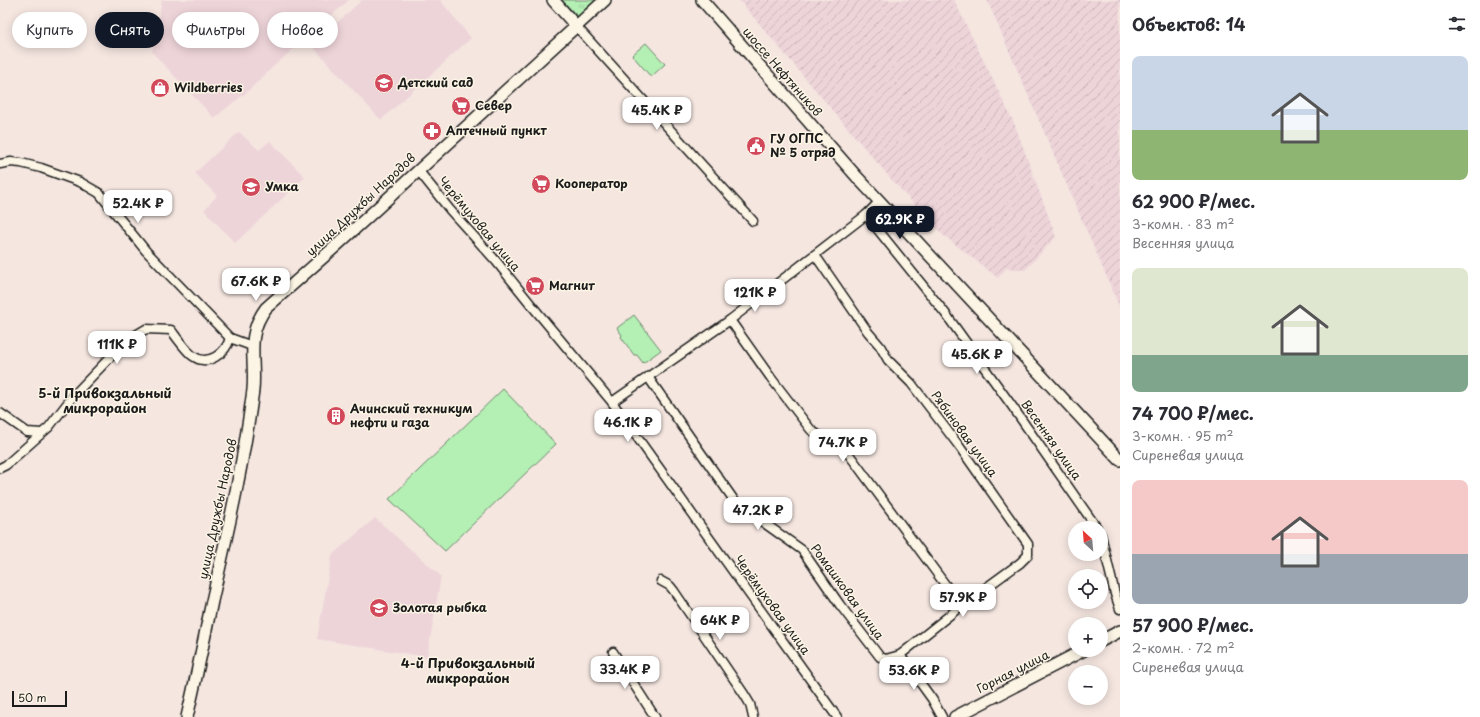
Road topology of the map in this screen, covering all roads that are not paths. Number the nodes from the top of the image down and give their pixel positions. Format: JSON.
{"nodes":[{"id":1,"x":553,"y":0,"type":"edge"},
{"id":2,"x":605,"y":0,"type":"edge"},
{"id":3,"x":702,"y":0,"type":"edge"},
{"id":4,"x":576,"y":26,"type":"junction"},
{"id":5,"x":0,"y":164,"type":"edge"},
{"id":6,"x":418,"y":170,"type":"junction"},
{"id":7,"x":880,"y":201,"type":"junction"},
{"id":8,"x":866,"y":215,"type":"junction"},
{"id":9,"x":753,"y":222,"type":"dead end"},
{"id":10,"x":815,"y":255,"type":"junction"},
{"id":11,"x":730,"y":320,"type":"junction"},
{"id":12,"x":230,"y":338,"type":"junction"},
{"id":13,"x":252,"y":346,"type":"junction"},
{"id":14,"x":648,"y":377,"type":"junction"},
{"id":15,"x":612,"y":402,"type":"junction"},
{"id":16,"x":0,"y":413,"type":"edge"},
{"id":17,"x":41,"y":433,"type":"junction"},
{"id":18,"x":1120,"y":460,"type":"edge"},
{"id":19,"x":0,"y":468,"type":"edge"},
{"id":20,"x":1092,"y":521,"type":"edge"},
{"id":21,"x":1107,"y":561,"type":"edge"},
{"id":22,"x":661,"y":581,"type":"dead end"},
{"id":23,"x":961,"y":606,"type":"junction"},
{"id":24,"x":1120,"y":609,"type":"edge"},
{"id":25,"x":1120,"y":631,"type":"edge"},
{"id":26,"x":1108,"y":637,"type":"edge"},
{"id":27,"x":613,"y":652,"type":"dead end"},
{"id":28,"x":900,"y":655,"type":"junction"},
{"id":29,"x":1071,"y":657,"type":"edge"},
{"id":30,"x":187,"y":717,"type":"edge"},
{"id":31,"x":655,"y":717,"type":"edge"},
{"id":32,"x":753,"y":717,"type":"edge"},
{"id":33,"x":837,"y":717,"type":"edge"},
{"id":34,"x":942,"y":717,"type":"edge"},
{"id":35,"x":955,"y":717,"type":"edge"}],
"edges":[{"from":1,"to":4,"type":"street"},
{"from":2,"to":4,"type":"street","name":"улица Дружбы Народов"},
{"from":3,"to":7,"type":"street","name":"шоссе Нефтяников"},
{"from":4,"to":6,"type":"street","name":"улица Дружбы Народов"},
{"from":4,"to":9,"type":"street"},
{"from":5,"to":12,"type":"street"},
{"from":6,"to":13,"type":"street","name":"улица Дружбы Народов"},
{"from":6,"to":15,"type":"street","name":"Черёмуховая улица"},
{"from":7,"to":8,"type":"street"},
{"from":7,"to":18,"type":"street","name":"шоссе Нефтяников"},
{"from":8,"to":10,"type":"street"},
{"from":8,"to":20,"type":"street","name":"Весенняя улица"},
{"from":10,"to":11,"type":"street"},
{"from":10,"to":23,"type":"street","name":"Рябиновая улица"},
{"from":11,"to":14,"type":"street"},
{"from":11,"to":23,"type":"street"},
{"from":12,"to":13,"type":"street"},
{"from":12,"to":17,"type":"street"},
{"from":13,"to":30,"type":"street","name":"улица Дружбы Народов"},
{"from":14,"to":15,"type":"street"},
{"from":14,"to":28,"type":"street","name":"Ромашковая улица"},
{"from":15,"to":33,"type":"street","name":"Черёмуховая улица"},
{"from":16,"to":17,"type":"street"},
{"from":17,"to":19,"type":"street"},
{"from":21,"to":24,"type":"street"},
{"from":22,"to":32,"type":"street"},
{"from":23,"to":28,"type":"street"},
{"from":25,"to":26,"type":"street"},
{"from":27,"to":31,"type":"street"},
{"from":28,"to":34,"type":"street"},
{"from":29,"to":35,"type":"street","name":"Горная улица"}]}
